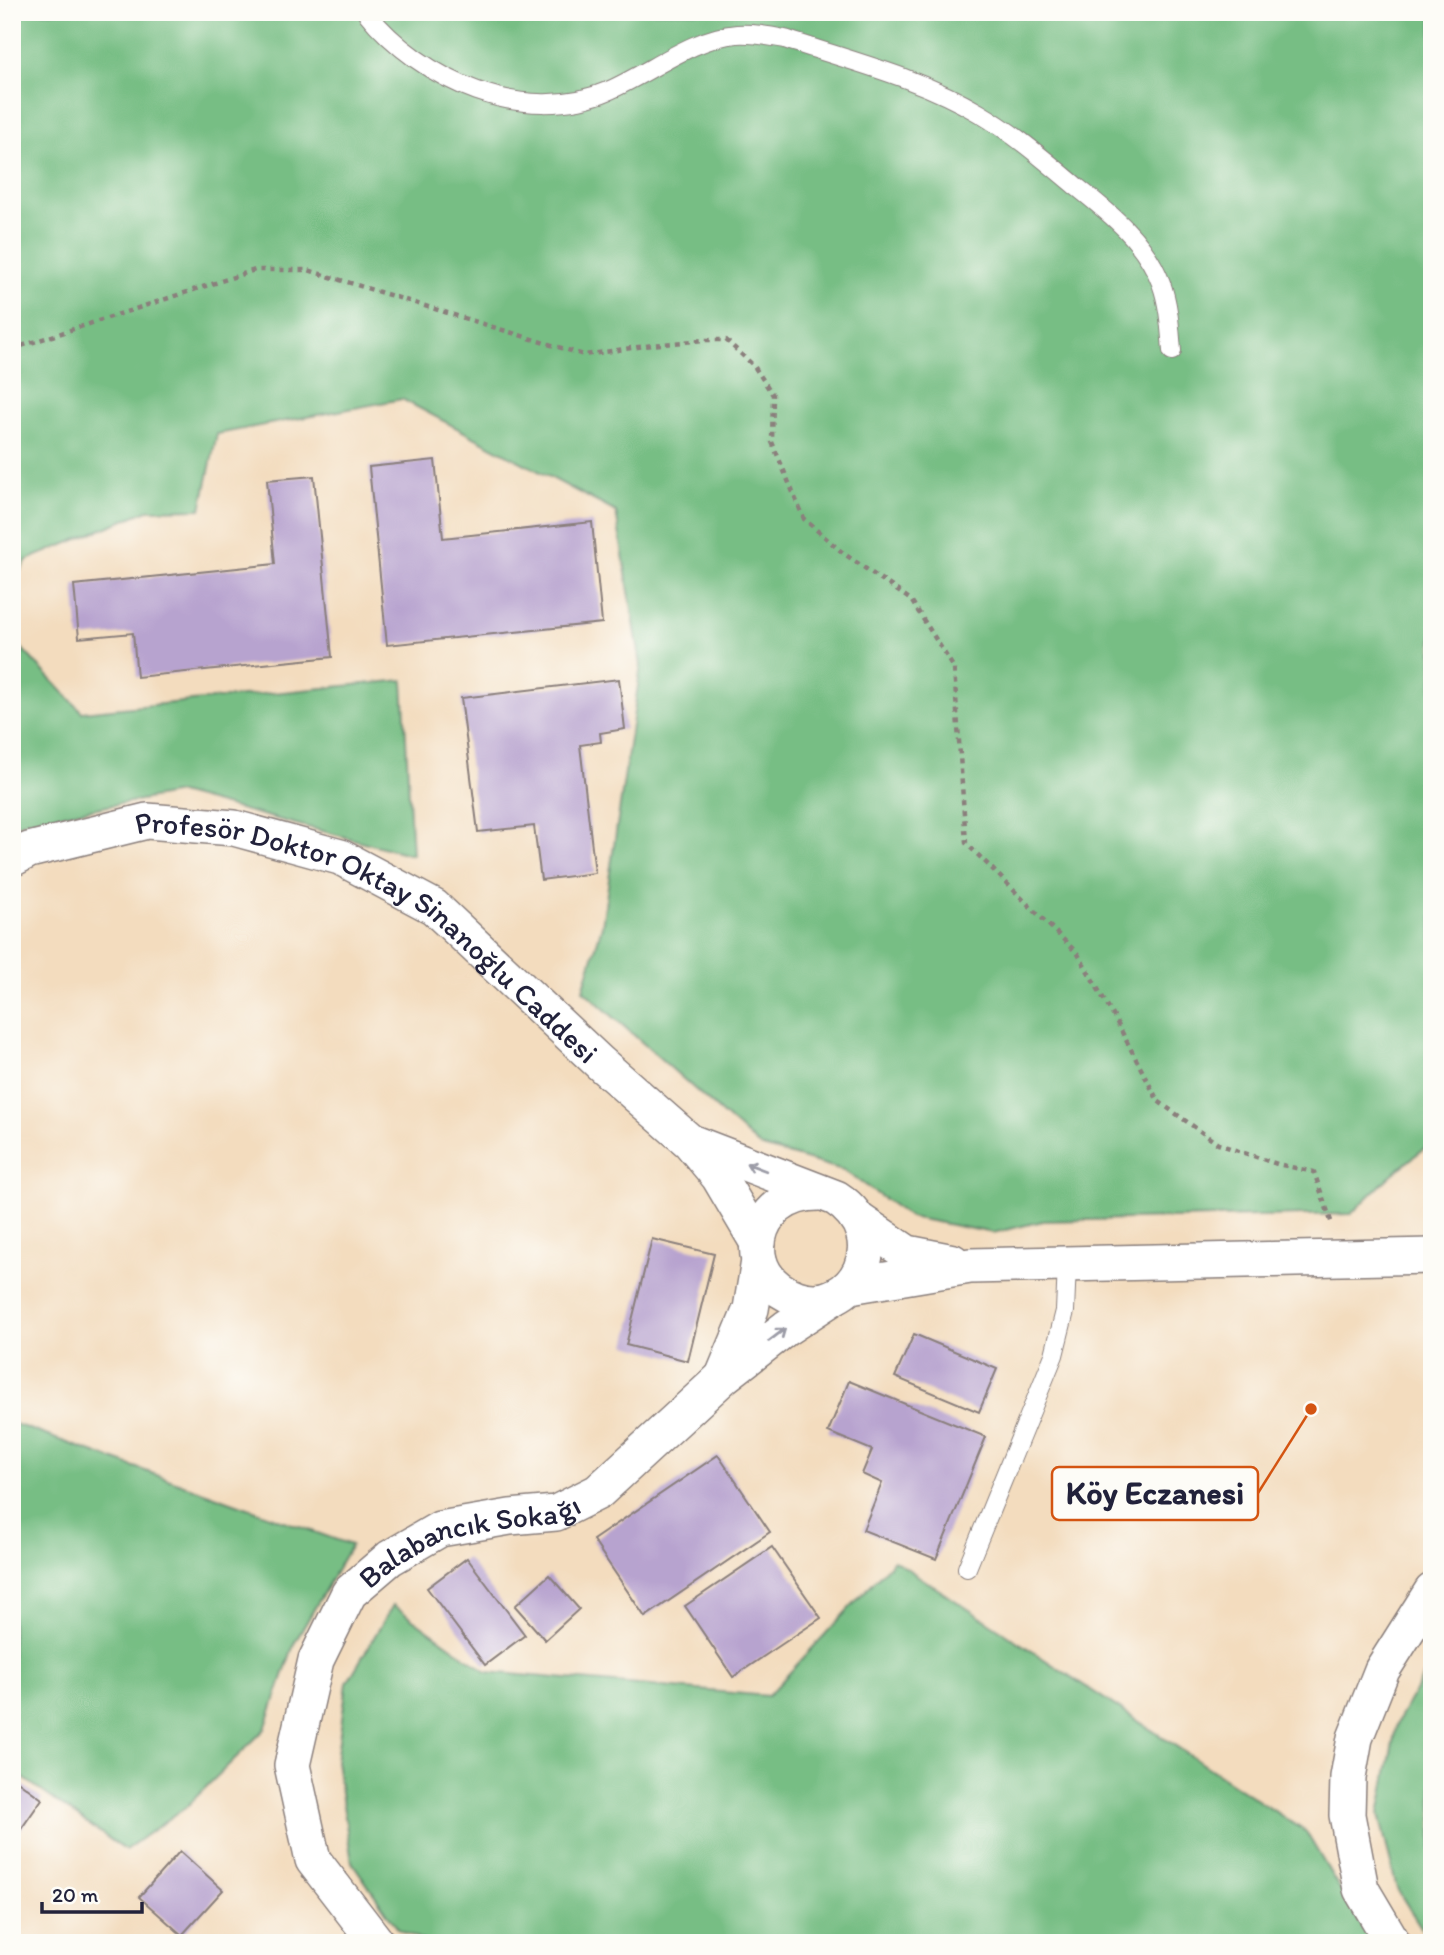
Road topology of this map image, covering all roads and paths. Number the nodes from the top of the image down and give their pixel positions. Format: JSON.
{"nodes":[{"id":1,"x":366,"y":12,"type":"edge"},
{"id":2,"x":12,"y":349,"type":"edge"},
{"id":3,"x":1172,"y":351,"type":"dead end"},
{"id":4,"x":12,"y":859,"type":"edge"},
{"id":5,"x":690,"y":1142,"type":"junction"},
{"id":6,"x":819,"y":1193,"type":"junction"},
{"id":7,"x":860,"y":1221,"type":"junction"},
{"id":8,"x":759,"y":1252,"type":"junction"},
{"id":9,"x":1431,"y":1257,"type":"edge"},
{"id":10,"x":1344,"y":1258,"type":"junction"},
{"id":11,"x":1067,"y":1264,"type":"junction"},
{"id":12,"x":970,"y":1266,"type":"junction"},
{"id":13,"x":842,"y":1291,"type":"junction"},
{"id":14,"x":723,"y":1377,"type":"junction"},
{"id":15,"x":967,"y":1568,"type":"dead end"},
{"id":16,"x":1432,"y":1591,"type":"edge"},
{"id":17,"x":377,"y":1943,"type":"edge"},
{"id":18,"x":1394,"y":1943,"type":"edge"}],
"edges":[{"from":1,"to":3,"type":"lane"},
{"from":2,"to":10,"type":"path"},
{"from":4,"to":5,"type":"street","name":"Profesör Doktor Oktay Sinanoğlu Caddesi"},
{"from":6,"to":5,"type":"street","name":"Profesör Doktor Oktay Sinanoğlu Caddesi","one_way":true},
{"from":5,"to":8,"type":"street","name":"Profesör Doktor Oktay Sinanoğlu Caddesi"},
{"from":6,"to":7,"type":"street"},
{"from":6,"to":8,"type":"street"},
{"from":7,"to":12,"type":"street"},
{"from":7,"to":13,"type":"street"},
{"from":8,"to":13,"type":"street"},
{"from":8,"to":14,"type":"street","name":"Balabancık Sokağı"},
{"from":9,"to":10,"type":"street"},
{"from":10,"to":11,"type":"street"},
{"from":11,"to":12,"type":"street"},
{"from":11,"to":15,"type":"lane"},
{"from":12,"to":13,"type":"street"},
{"from":14,"to":13,"type":"street","name":"Balabancık Sokağı","one_way":true},
{"from":14,"to":17,"type":"street","name":"Balabancık Sokağı"},
{"from":16,"to":18,"type":"street"}]}
